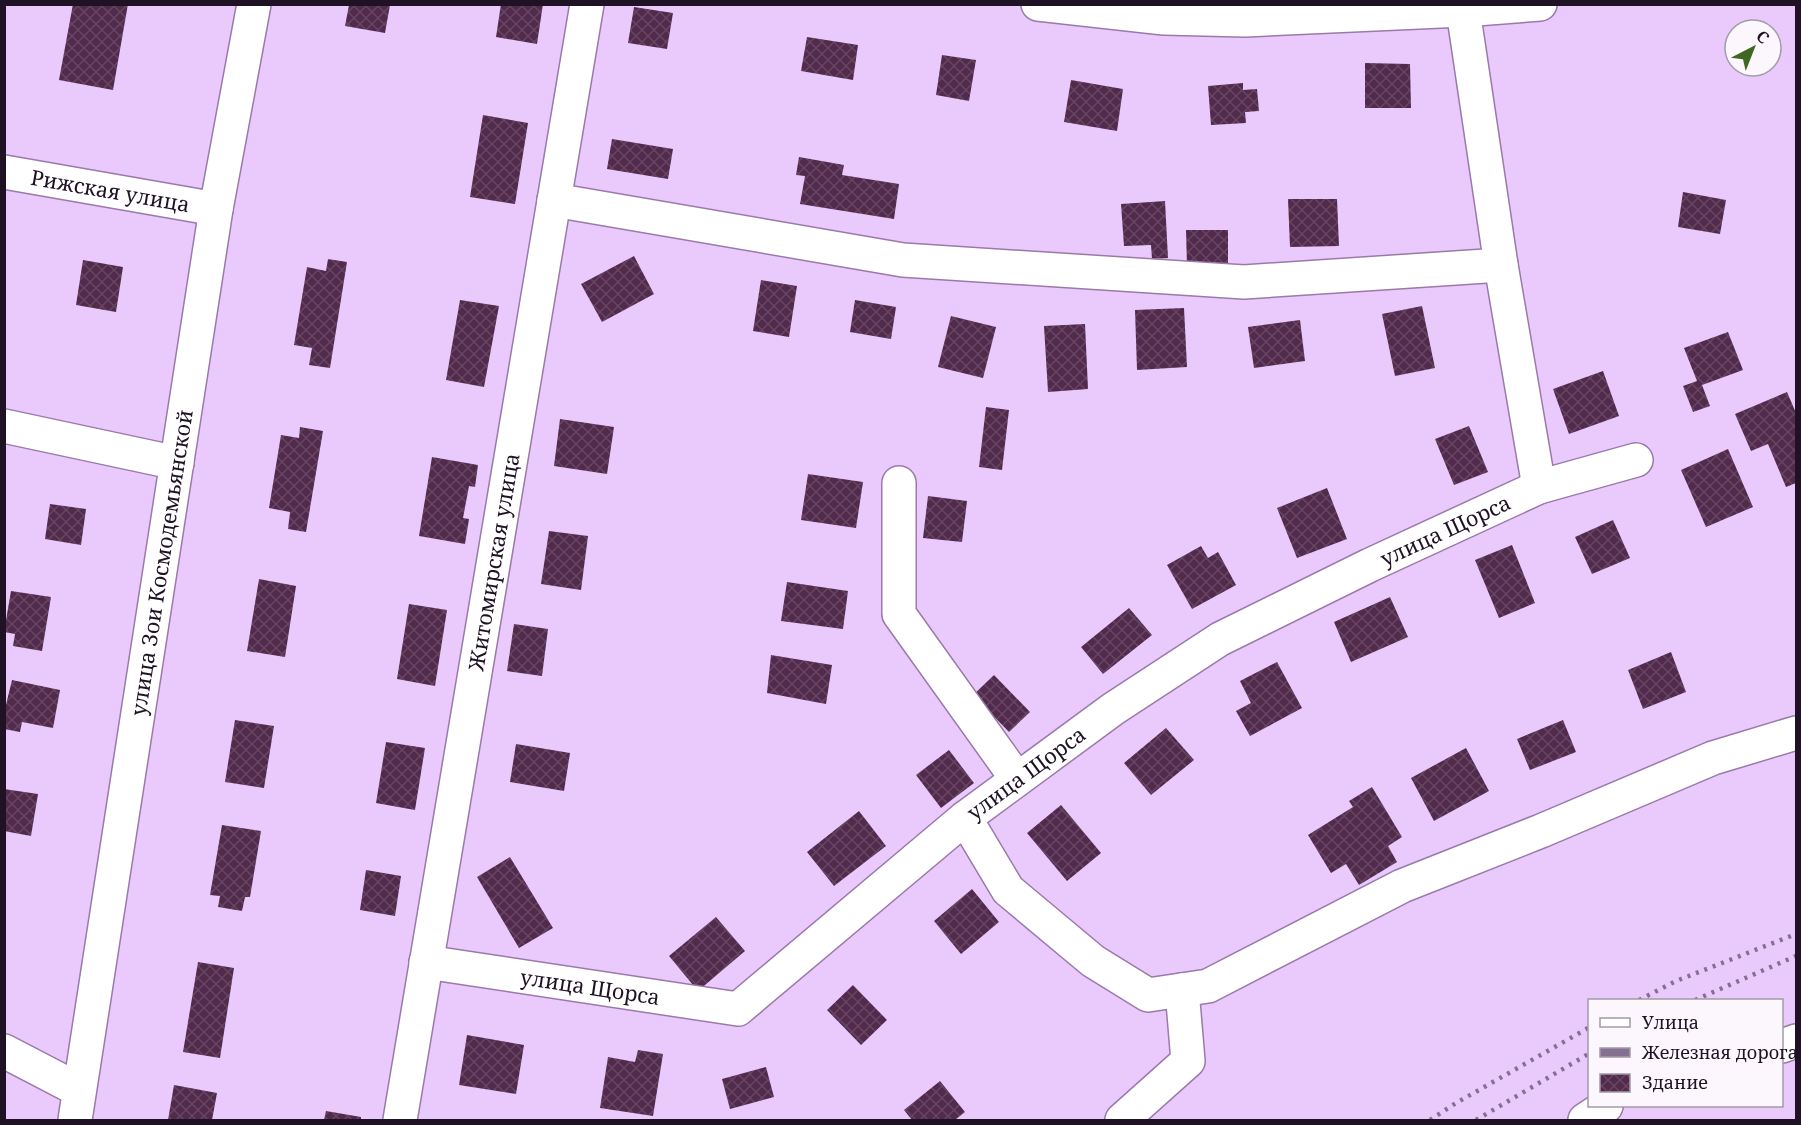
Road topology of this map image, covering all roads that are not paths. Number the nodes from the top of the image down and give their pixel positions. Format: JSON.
{"nodes":[{"id":1,"x":254,"y":4,"type":"edge"},
{"id":2,"x":587,"y":4,"type":"edge"},
{"id":3,"x":1038,"y":4,"type":"edge"},
{"id":4,"x":1540,"y":4,"type":"edge"},
{"id":5,"x":1463,"y":10,"type":"junction"},
{"id":6,"x":4,"y":172,"type":"edge"},
{"id":7,"x":554,"y":200,"type":"junction"},
{"id":8,"x":216,"y":209,"type":"junction"},
{"id":9,"x":1501,"y":265,"type":"junction"},
{"id":10,"x":4,"y":426,"type":"edge"},
{"id":11,"x":1636,"y":460,"type":"dead end"},
{"id":12,"x":177,"y":463,"type":"junction"},
{"id":13,"x":899,"y":483,"type":"dead end"},
{"id":14,"x":1539,"y":487,"type":"junction"},
{"id":15,"x":1797,"y":733,"type":"edge"},
{"id":16,"x":1017,"y":779,"type":"junction"},
{"id":17,"x":965,"y":818,"type":"junction"},
{"id":18,"x":426,"y":962,"type":"junction"},
{"id":19,"x":1182,"y":990,"type":"junction"},
{"id":20,"x":4,"y":1051,"type":"edge"},
{"id":21,"x":77,"y":1105,"type":"edge"},
{"id":22,"x":1604,"y":1107,"type":"edge"},
{"id":23,"x":400,"y":1120,"type":"edge"},
{"id":24,"x":1122,"y":1120,"type":"edge"},
{"id":25,"x":1585,"y":1120,"type":"edge"}],
"edges":[{"from":1,"to":8,"type":"street","name":"улица Зои Космодемьянской"},
{"from":2,"to":7,"type":"street","name":"Житомирская улица"},
{"from":3,"to":5,"type":"street"},
{"from":4,"to":5,"type":"street"},
{"from":5,"to":9,"type":"street"},
{"from":6,"to":8,"type":"street","name":"Рижская улица"},
{"from":7,"to":9,"type":"street"},
{"from":7,"to":18,"type":"street","name":"Житомирская улица"},
{"from":8,"to":12,"type":"street","name":"улица Зои Космодемьянской"},
{"from":9,"to":14,"type":"street"},
{"from":10,"to":12,"type":"street"},
{"from":11,"to":14,"type":"street","name":"улица Щорса"},
{"from":12,"to":21,"type":"street","name":"улица Зои Космодемьянской"},
{"from":13,"to":16,"type":"street"},
{"from":14,"to":16,"type":"street","name":"улица Щорса"},
{"from":15,"to":19,"type":"street"},
{"from":16,"to":17,"type":"street","name":"улица Щорса"},
{"from":17,"to":18,"type":"street","name":"улица Щорса"},
{"from":17,"to":19,"type":"street"},
{"from":18,"to":23,"type":"street","name":"Житомирская улица"},
{"from":19,"to":24,"type":"street"},
{"from":20,"to":21,"type":"street"},
{"from":22,"to":25,"type":"street"}]}
